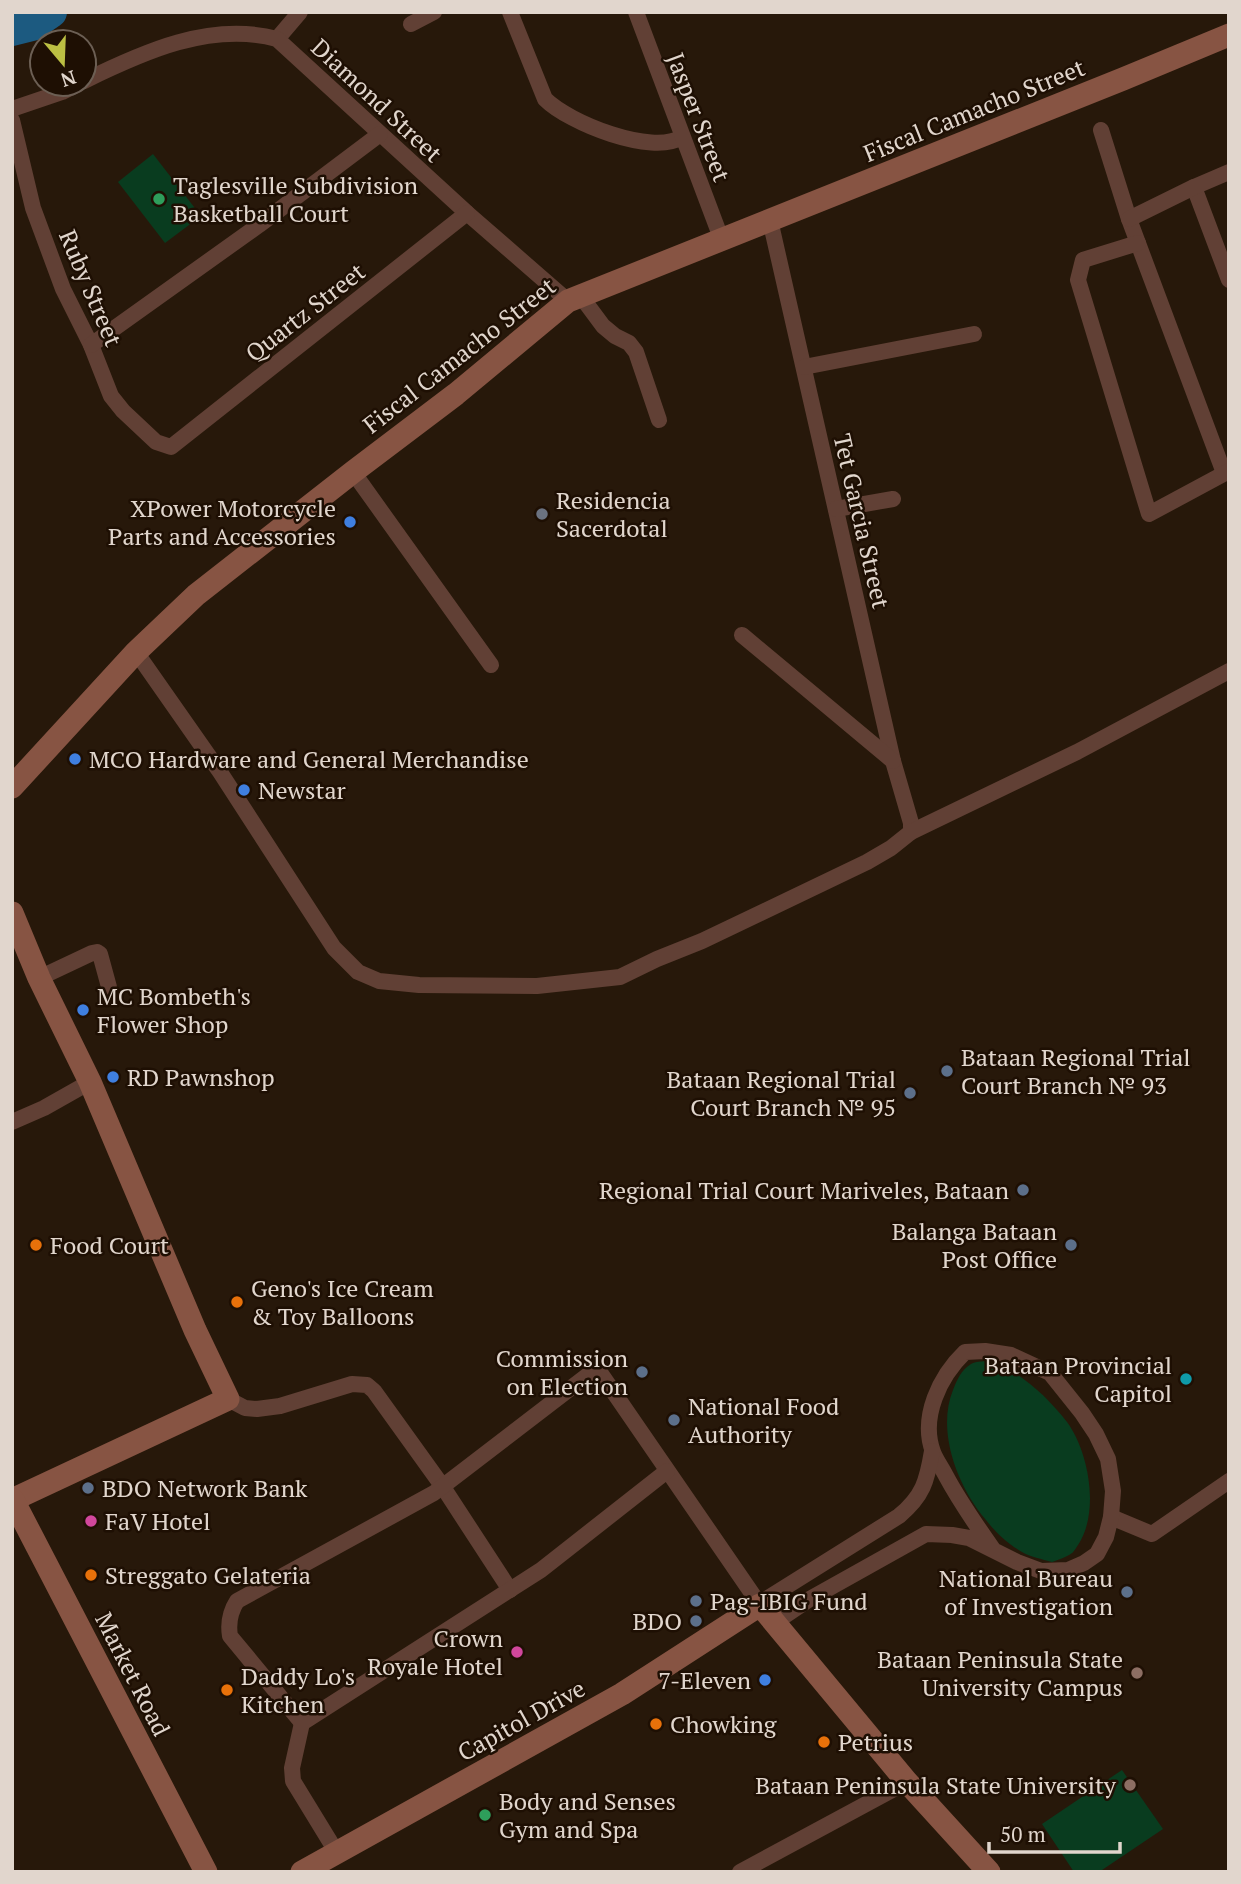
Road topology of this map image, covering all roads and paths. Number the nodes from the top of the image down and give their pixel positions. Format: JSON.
{"nodes":[{"id":1,"x":300,"y":12,"type":"edge"},
{"id":2,"x":434,"y":12,"type":"edge"},
{"id":3,"x":510,"y":12,"type":"edge"},
{"id":4,"x":636,"y":12,"type":"edge"},
{"id":5,"x":411,"y":24,"type":"dead end"},
{"id":6,"x":1229,"y":35,"type":"edge"},
{"id":7,"x":277,"y":38,"type":"junction"},
{"id":8,"x":98,"y":75,"type":"edge"},
{"id":9,"x":44,"y":98,"type":"edge"},
{"id":10,"x":12,"y":109,"type":"edge"},
{"id":11,"x":12,"y":120,"type":"edge"},
{"id":12,"x":1101,"y":130,"type":"dead end"},
{"id":13,"x":380,"y":134,"type":"junction"},
{"id":14,"x":682,"y":137,"type":"junction"},
{"id":15,"x":1229,"y":172,"type":"edge"},
{"id":16,"x":1194,"y":187,"type":"junction"},
{"id":17,"x":467,"y":213,"type":"junction"},
{"id":18,"x":1129,"y":219,"type":"junction"},
{"id":19,"x":770,"y":220,"type":"junction"},
{"id":20,"x":721,"y":238,"type":"junction"},
{"id":21,"x":1138,"y":243,"type":"junction"},
{"id":22,"x":1229,"y":280,"type":"edge"},
{"id":23,"x":574,"y":298,"type":"junction"},
{"id":24,"x":974,"y":334,"type":"dead end"},
{"id":25,"x":91,"y":345,"type":"junction"},
{"id":26,"x":804,"y":367,"type":"junction"},
{"id":27,"x":659,"y":421,"type":"dead end"},
{"id":28,"x":171,"y":447,"type":"joint"},
{"id":29,"x":353,"y":472,"type":"junction"},
{"id":30,"x":1226,"y":472,"type":"edge"},
{"id":31,"x":893,"y":499,"type":"dead end"},
{"id":32,"x":836,"y":509,"type":"junction"},
{"id":33,"x":742,"y":635,"type":"dead end"},
{"id":34,"x":135,"y":652,"type":"junction"},
{"id":35,"x":491,"y":665,"type":"dead end"},
{"id":36,"x":1229,"y":671,"type":"edge"},
{"id":37,"x":893,"y":761,"type":"junction"},
{"id":38,"x":12,"y":787,"type":"edge"},
{"id":39,"x":911,"y":832,"type":"junction"},
{"id":40,"x":12,"y":913,"type":"edge"},
{"id":41,"x":39,"y":978,"type":"junction"},
{"id":42,"x":109,"y":987,"type":"dead end"},
{"id":43,"x":90,"y":1082,"type":"junction"},
{"id":44,"x":12,"y":1122,"type":"edge"},
{"id":45,"x":228,"y":1399,"type":"junction"},
{"id":46,"x":932,"y":1451,"type":"junction"},
{"id":47,"x":667,"y":1471,"type":"junction"},
{"id":48,"x":1229,"y":1481,"type":"edge"},
{"id":49,"x":443,"y":1487,"type":"junction"},
{"id":50,"x":13,"y":1500,"type":"edge"},
{"id":51,"x":1111,"y":1517,"type":"junction"},
{"id":52,"x":993,"y":1549,"type":"junction"},
{"id":53,"x":510,"y":1590,"type":"junction"},
{"id":54,"x":767,"y":1614,"type":"junction"},
{"id":55,"x":302,"y":1723,"type":"junction"},
{"id":56,"x":907,"y":1782,"type":"junction"},
{"id":57,"x":337,"y":1853,"type":"junction"},
{"id":58,"x":981,"y":1869,"type":"edge"},
{"id":59,"x":206,"y":1872,"type":"edge"},
{"id":60,"x":302,"y":1872,"type":"edge"},
{"id":61,"x":740,"y":1872,"type":"edge"}],
"edges":[{"from":1,"to":7,"type":"street"},
{"from":2,"to":5,"type":"street"},
{"from":3,"to":14,"type":"street"},
{"from":4,"to":14,"type":"street","name":"Jasper Street"},
{"from":6,"to":19,"type":"street","name":"Fiscal Camacho Street"},
{"from":7,"to":8,"type":"street","name":"Diamond Street"},
{"from":7,"to":13,"type":"street","name":"Diamond Street"},
{"from":9,"to":10,"type":"street"},
{"from":11,"to":25,"type":"street","name":"Ruby Street"},
{"from":12,"to":18,"type":"street"},
{"from":13,"to":17,"type":"street","name":"Diamond Street"},
{"from":13,"to":25,"type":"street"},
{"from":14,"to":20,"type":"street","name":"Jasper Street"},
{"from":15,"to":16,"type":"street"},
{"from":16,"to":18,"type":"street"},
{"from":16,"to":22,"type":"street"},
{"from":17,"to":23,"type":"street","name":"Diamond Street"},
{"from":17,"to":28,"type":"street","name":"Quartz Street"},
{"from":18,"to":21,"type":"street"},
{"from":19,"to":20,"type":"street","name":"Fiscal Camacho Street"},
{"from":19,"to":26,"type":"street","name":"Tet Garcia Street"},
{"from":20,"to":23,"type":"street","name":"Fiscal Camacho Street"},
{"from":21,"to":30,"type":"street"},
{"from":21,"to":30,"type":"street"},
{"from":23,"to":27,"type":"street","name":"Diamond Street"},
{"from":23,"to":29,"type":"street","name":"Fiscal Camacho Street"},
{"from":24,"to":26,"type":"street"},
{"from":25,"to":28,"type":"street","name":"Ruby Street"},
{"from":26,"to":32,"type":"street","name":"Tet Garcia Street"},
{"from":29,"to":34,"type":"street","name":"Fiscal Camacho Street"},
{"from":29,"to":35,"type":"street"},
{"from":31,"to":32,"type":"street"},
{"from":32,"to":37,"type":"street","name":"Tet Garcia Street"},
{"from":33,"to":37,"type":"street"},
{"from":34,"to":38,"type":"street","name":"Fiscal Camacho Street"},
{"from":34,"to":39,"type":"street"},
{"from":36,"to":39,"type":"street"},
{"from":37,"to":39,"type":"street","name":"Tet Garcia Street"},
{"from":40,"to":41,"type":"street"},
{"from":41,"to":42,"type":"street"},
{"from":41,"to":43,"type":"street"},
{"from":43,"to":44,"type":"street"},
{"from":43,"to":45,"type":"street"},
{"from":45,"to":49,"type":"street"},
{"from":45,"to":50,"type":"street"},
{"from":46,"to":51,"type":"street"},
{"from":46,"to":52,"type":"street"},
{"from":46,"to":54,"type":"street"},
{"from":47,"to":49,"type":"street"},
{"from":47,"to":53,"type":"street"},
{"from":47,"to":54,"type":"street"},
{"from":48,"to":51,"type":"street"},
{"from":49,"to":53,"type":"street"},
{"from":49,"to":55,"type":"street"},
{"from":50,"to":59,"type":"street","name":"Market Road"},
{"from":51,"to":52,"type":"street"},
{"from":52,"to":54,"type":"street"},
{"from":53,"to":55,"type":"street"},
{"from":54,"to":56,"type":"street"},
{"from":54,"to":57,"type":"street","name":"Capitol Drive"},
{"from":55,"to":57,"type":"street"},
{"from":56,"to":58,"type":"street"},
{"from":56,"to":61,"type":"street"},
{"from":57,"to":60,"type":"street","name":"Capitol Drive"}]}
